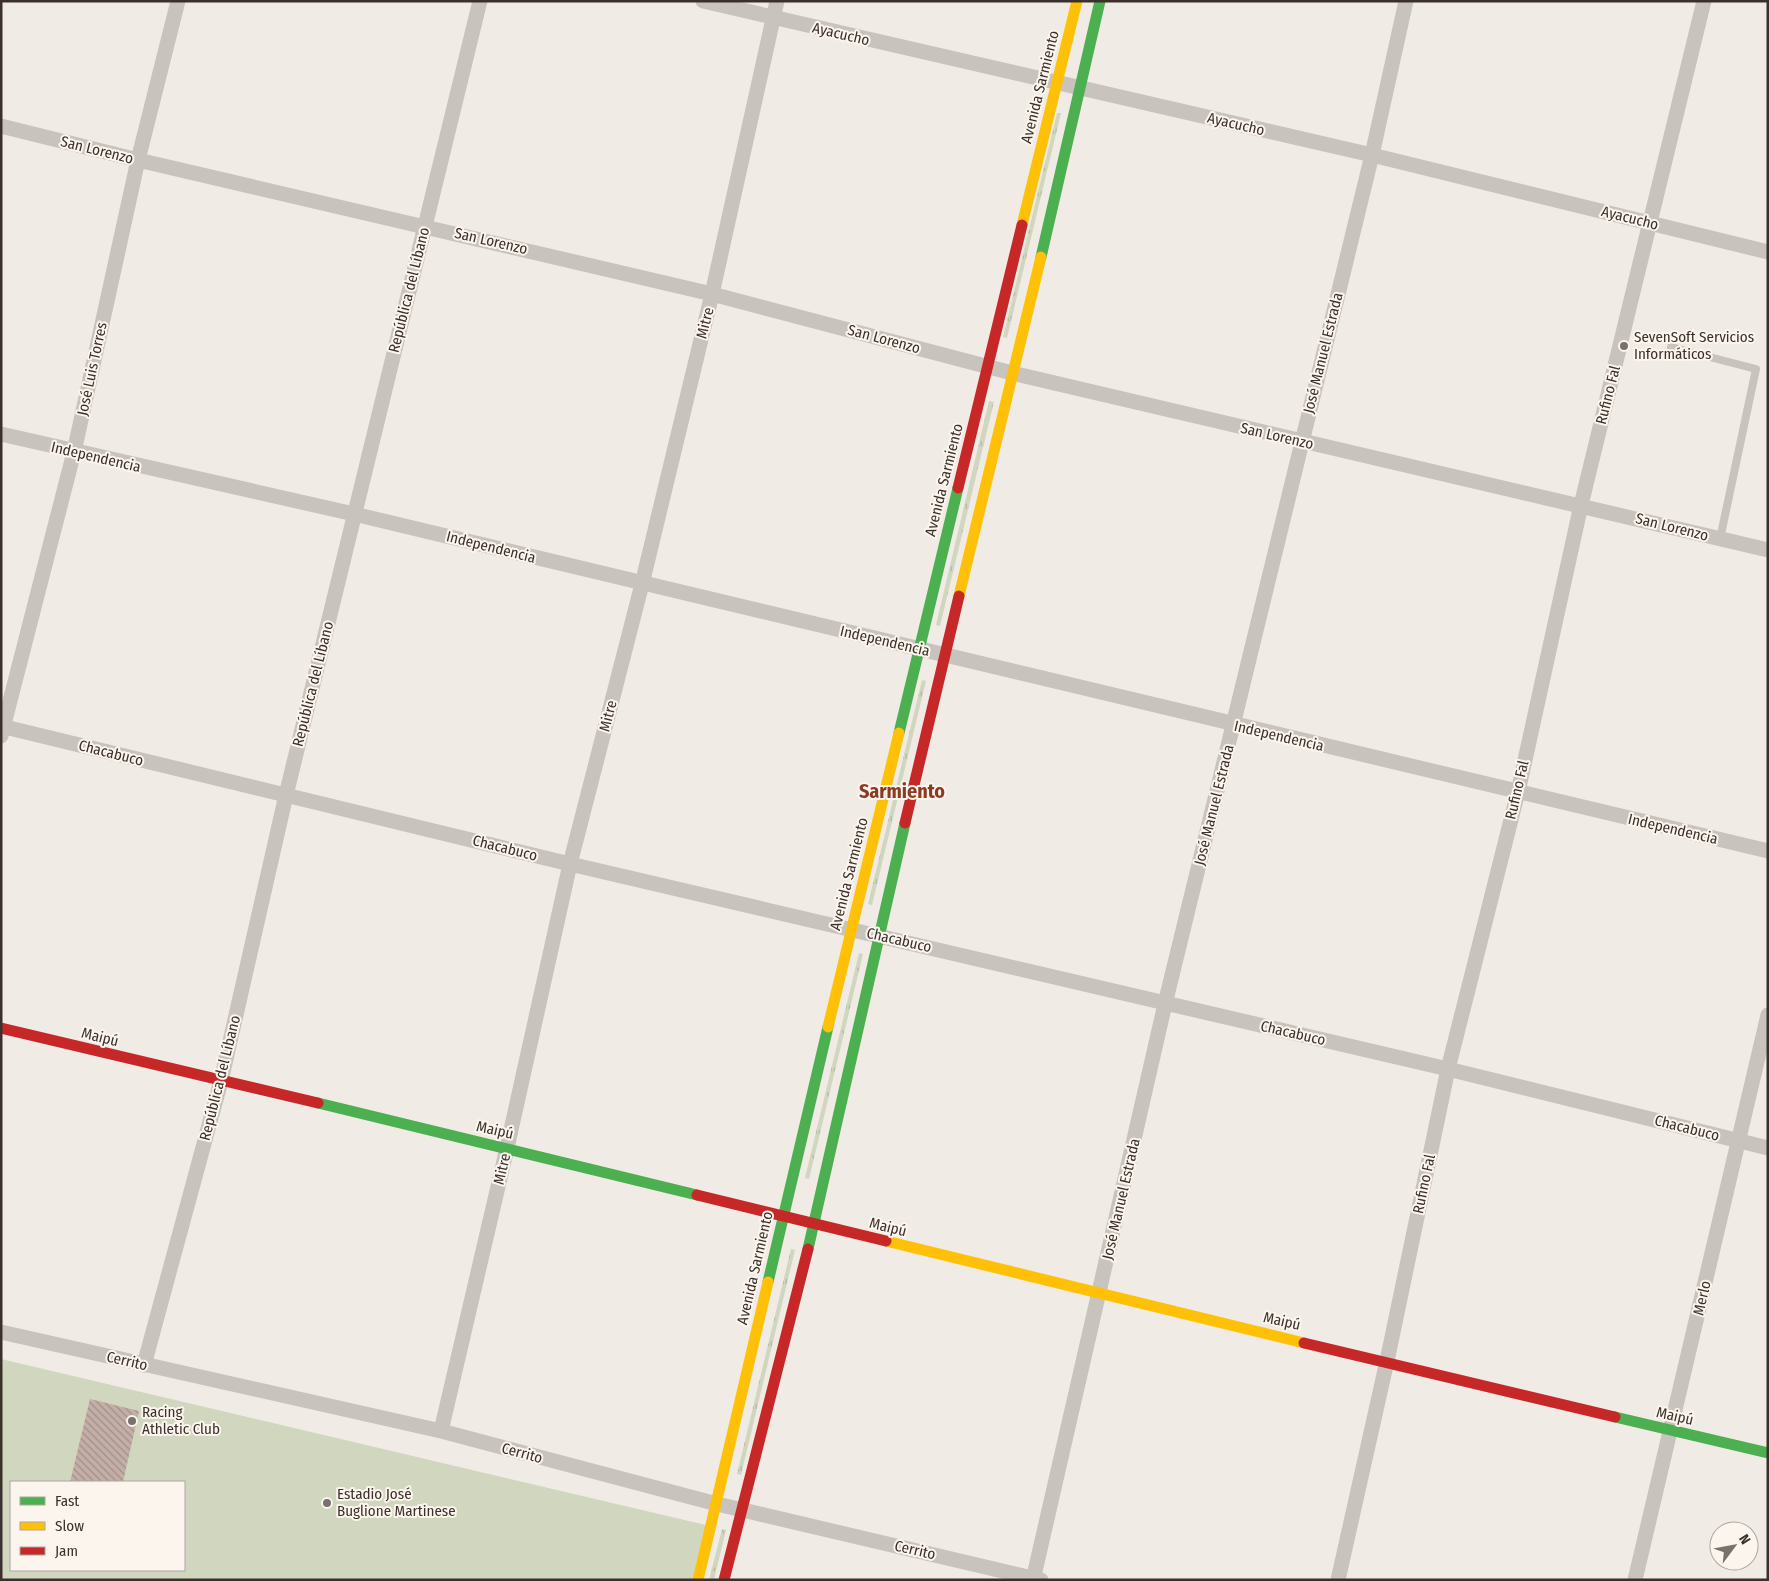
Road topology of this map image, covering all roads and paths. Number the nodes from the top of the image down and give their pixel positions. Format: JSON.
{"nodes":[{"id":1,"x":178,"y":1,"type":"edge"},
{"id":2,"x":480,"y":1,"type":"edge"},
{"id":3,"x":703,"y":1,"type":"edge"},
{"id":4,"x":777,"y":1,"type":"edge"},
{"id":5,"x":1077,"y":1,"type":"edge"},
{"id":6,"x":1100,"y":1,"type":"edge"},
{"id":7,"x":1406,"y":1,"type":"edge"},
{"id":8,"x":1704,"y":1,"type":"edge"},
{"id":9,"x":773,"y":18,"type":"junction"},
{"id":10,"x":1056,"y":83,"type":"junction"},
{"id":11,"x":1081,"y":88,"type":"junction"},
{"id":12,"x":1,"y":126,"type":"edge"},
{"id":13,"x":1372,"y":155,"type":"junction"},
{"id":14,"x":138,"y":160,"type":"junction"},
{"id":15,"x":1652,"y":224,"type":"junction"},
{"id":16,"x":424,"y":226,"type":"junction"},
{"id":17,"x":1768,"y":252,"type":"edge"},
{"id":18,"x":712,"y":294,"type":"junction"},
{"id":19,"x":1670,"y":346,"type":"dead end"},
{"id":20,"x":986,"y":367,"type":"junction"},
{"id":21,"x":1012,"y":373,"type":"junction"},
{"id":22,"x":1,"y":434,"type":"edge"},
{"id":23,"x":1302,"y":442,"type":"junction"},
{"id":24,"x":74,"y":452,"type":"junction"},
{"id":25,"x":1581,"y":505,"type":"junction"},
{"id":26,"x":354,"y":514,"type":"junction"},
{"id":27,"x":1720,"y":538,"type":"junction"},
{"id":28,"x":1768,"y":550,"type":"edge"},
{"id":29,"x":642,"y":584,"type":"junction"},
{"id":30,"x":919,"y":649,"type":"junction"},
{"id":31,"x":944,"y":655,"type":"junction"},
{"id":32,"x":1234,"y":725,"type":"junction"},
{"id":33,"x":2,"y":730,"type":"edge"},
{"id":34,"x":1518,"y":792,"type":"junction"},
{"id":35,"x":286,"y":795,"type":"junction"},
{"id":36,"x":1768,"y":851,"type":"edge"},
{"id":37,"x":570,"y":864,"type":"junction"},
{"id":38,"x":851,"y":929,"type":"junction"},
{"id":39,"x":878,"y":935,"type":"junction"},
{"id":40,"x":1165,"y":1004,"type":"junction"},
{"id":41,"x":1768,"y":1016,"type":"edge"},
{"id":42,"x":1,"y":1028,"type":"edge"},
{"id":43,"x":1448,"y":1069,"type":"junction"},
{"id":44,"x":221,"y":1081,"type":"junction"},
{"id":45,"x":1740,"y":1141,"type":"junction"},
{"id":46,"x":507,"y":1148,"type":"junction"},
{"id":47,"x":1768,"y":1148,"type":"edge"},
{"id":48,"x":782,"y":1216,"type":"junction"},
{"id":49,"x":814,"y":1225,"type":"junction"},
{"id":50,"x":1099,"y":1294,"type":"junction"},
{"id":51,"x":1,"y":1332,"type":"edge"},
{"id":52,"x":1387,"y":1361,"type":"junction"},
{"id":53,"x":144,"y":1365,"type":"junction"},
{"id":54,"x":1670,"y":1430,"type":"junction"},
{"id":55,"x":441,"y":1431,"type":"junction"},
{"id":56,"x":1768,"y":1453,"type":"edge"},
{"id":57,"x":717,"y":1504,"type":"junction"},
{"id":58,"x":741,"y":1510,"type":"junction"},
{"id":59,"x":1036,"y":1579,"type":"edge"},
{"id":60,"x":698,"y":1580,"type":"edge"},
{"id":61,"x":724,"y":1580,"type":"edge"},
{"id":62,"x":1338,"y":1580,"type":"edge"},
{"id":63,"x":1635,"y":1580,"type":"edge"}],
"edges":[{"from":1,"to":14,"type":"street","name":"José Luis Torres"},
{"from":2,"to":16,"type":"street","name":"República del Líbano"},
{"from":3,"to":9,"type":"street","name":"Ayacucho"},
{"from":4,"to":9,"type":"street","name":"Mitre"},
{"from":5,"to":10,"type":"main road","name":"Avenida Sarmiento"},
{"from":6,"to":11,"type":"main road"},
{"from":7,"to":13,"type":"street","name":"José Manuel Estrada"},
{"from":8,"to":15,"type":"street","name":"Rufino Fal"},
{"from":9,"to":10,"type":"street","name":"Ayacucho"},
{"from":9,"to":18,"type":"street","name":"Mitre"},
{"from":10,"to":11,"type":"street","name":"Ayacucho"},
{"from":10,"to":20,"type":"main road","name":"Avenida Sarmiento"},
{"from":11,"to":13,"type":"street","name":"Ayacucho"},
{"from":11,"to":21,"type":"main road"},
{"from":12,"to":14,"type":"street","name":"San Lorenzo"},
{"from":13,"to":15,"type":"street","name":"Ayacucho"},
{"from":13,"to":23,"type":"street","name":"José Manuel Estrada"},
{"from":14,"to":16,"type":"street","name":"San Lorenzo"},
{"from":14,"to":24,"type":"street","name":"José Luis Torres"},
{"from":15,"to":17,"type":"street","name":"Ayacucho"},
{"from":15,"to":25,"type":"street","name":"Rufino Fal"},
{"from":16,"to":18,"type":"street","name":"San Lorenzo"},
{"from":16,"to":26,"type":"street","name":"República del Líbano"},
{"from":18,"to":20,"type":"street","name":"San Lorenzo"},
{"from":18,"to":29,"type":"street","name":"Mitre"},
{"from":19,"to":27,"type":"lane"},
{"from":20,"to":21,"type":"street","name":"San Lorenzo"},
{"from":20,"to":30,"type":"main road","name":"Avenida Sarmiento"},
{"from":21,"to":23,"type":"street","name":"San Lorenzo"},
{"from":21,"to":31,"type":"main road"},
{"from":22,"to":24,"type":"street","name":"Independencia"},
{"from":23,"to":25,"type":"street","name":"San Lorenzo"},
{"from":23,"to":32,"type":"street","name":"José Manuel Estrada"},
{"from":24,"to":26,"type":"street","name":"Independencia"},
{"from":24,"to":33,"type":"street","name":"José Luis Torres"},
{"from":25,"to":27,"type":"street","name":"San Lorenzo"},
{"from":25,"to":34,"type":"street","name":"Rufino Fal"},
{"from":26,"to":29,"type":"street","name":"Independencia"},
{"from":26,"to":35,"type":"street","name":"República del Líbano"},
{"from":27,"to":28,"type":"street","name":"San Lorenzo"},
{"from":29,"to":30,"type":"street","name":"Independencia"},
{"from":29,"to":37,"type":"street","name":"Mitre"},
{"from":30,"to":31,"type":"street","name":"Independencia"},
{"from":30,"to":38,"type":"main road","name":"Avenida Sarmiento"},
{"from":31,"to":32,"type":"street","name":"Independencia"},
{"from":31,"to":39,"type":"main road"},
{"from":32,"to":34,"type":"street","name":"Independencia"},
{"from":32,"to":40,"type":"street","name":"José Manuel Estrada"},
{"from":33,"to":35,"type":"street","name":"Chacabuco"},
{"from":34,"to":36,"type":"street","name":"Independencia"},
{"from":34,"to":43,"type":"street","name":"Rufino Fal"},
{"from":35,"to":37,"type":"street","name":"Chacabuco"},
{"from":35,"to":44,"type":"street","name":"República del Líbano"},
{"from":37,"to":38,"type":"street","name":"Chacabuco"},
{"from":37,"to":46,"type":"street","name":"Mitre"},
{"from":38,"to":39,"type":"street","name":"Chacabuco"},
{"from":38,"to":48,"type":"main road","name":"Avenida Sarmiento"},
{"from":39,"to":40,"type":"street","name":"Chacabuco"},
{"from":39,"to":49,"type":"main road"},
{"from":40,"to":43,"type":"street","name":"Chacabuco"},
{"from":40,"to":50,"type":"street","name":"José Manuel Estrada"},
{"from":41,"to":45,"type":"street","name":"Merlo"},
{"from":42,"to":44,"type":"main road","name":"Maipú"},
{"from":43,"to":45,"type":"street","name":"Chacabuco"},
{"from":43,"to":52,"type":"street","name":"Rufino Fal"},
{"from":44,"to":46,"type":"main road","name":"Maipú"},
{"from":44,"to":53,"type":"street","name":"República del Líbano"},
{"from":45,"to":47,"type":"street","name":"Chacabuco"},
{"from":45,"to":54,"type":"street","name":"Merlo"},
{"from":46,"to":48,"type":"main road","name":"Maipú"},
{"from":46,"to":55,"type":"street","name":"Mitre"},
{"from":48,"to":49,"type":"main road","name":"Maipú"},
{"from":48,"to":57,"type":"main road","name":"Avenida Sarmiento"},
{"from":49,"to":50,"type":"main road","name":"Maipú"},
{"from":49,"to":58,"type":"main road"},
{"from":50,"to":52,"type":"main road","name":"Maipú"},
{"from":50,"to":59,"type":"street","name":"José Manuel Estrada"},
{"from":51,"to":53,"type":"street","name":"Cerrito"},
{"from":52,"to":54,"type":"main road","name":"Maipú"},
{"from":52,"to":62,"type":"street","name":"Rufino Fal"},
{"from":53,"to":55,"type":"street","name":"Cerrito"},
{"from":54,"to":56,"type":"main road","name":"Maipú"},
{"from":54,"to":63,"type":"street","name":"Merlo"},
{"from":55,"to":57,"type":"street","name":"Cerrito"},
{"from":57,"to":58,"type":"street","name":"Cerrito"},
{"from":57,"to":60,"type":"main road","name":"Avenida Sarmiento"},
{"from":58,"to":59,"type":"street","name":"Cerrito"},
{"from":58,"to":61,"type":"main road"}]}
